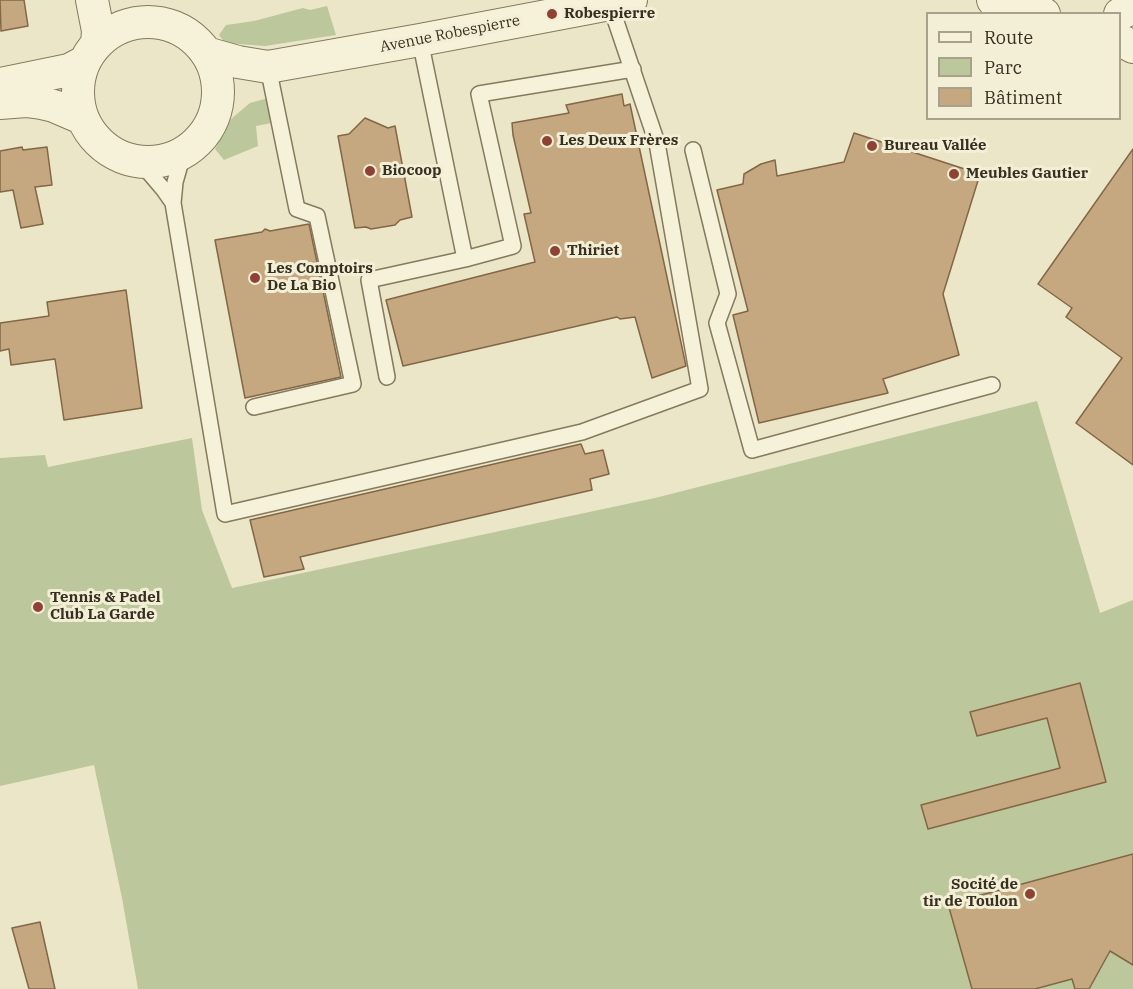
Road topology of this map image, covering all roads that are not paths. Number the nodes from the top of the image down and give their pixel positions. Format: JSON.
{"nodes":[{"id":1,"x":93,"y":0,"type":"edge"},
{"id":2,"x":142,"y":0,"type":"edge"},
{"id":3,"x":993,"y":0,"type":"edge"},
{"id":4,"x":621,"y":2,"type":"edge"},
{"id":5,"x":1037,"y":12,"type":"edge"},
{"id":6,"x":166,"y":25,"type":"junction"},
{"id":7,"x":420,"y":40,"type":"junction"},
{"id":8,"x":90,"y":53,"type":"junction"},
{"id":9,"x":206,"y":53,"type":"junction"},
{"id":10,"x":268,"y":67,"type":"junction"},
{"id":11,"x":633,"y":69,"type":"junction"},
{"id":12,"x":0,"y":84,"type":"edge"},
{"id":13,"x":0,"y":103,"type":"edge"},
{"id":14,"x":216,"y":111,"type":"junction"},
{"id":15,"x":82,"y":118,"type":"junction"},
{"id":16,"x":693,"y":150,"type":"dead end"},
{"id":17,"x":183,"y":154,"type":"junction"},
{"id":18,"x":141,"y":162,"type":"junction"},
{"id":19,"x":173,"y":203,"type":"junction"},
{"id":20,"x":465,"y":259,"type":"junction"},
{"id":21,"x":387,"y":377,"type":"dead end"},
{"id":22,"x":992,"y":386,"type":"dead end"},
{"id":23,"x":254,"y":407,"type":"dead end"}],
"edges":[{"from":1,"to":8,"type":"street"},
{"from":2,"to":6,"type":"street"},
{"from":3,"to":5,"type":"street"},
{"from":4,"to":7,"type":"street","name":"Avenue Robespierre"},
{"from":4,"to":11,"type":"lane"},
{"from":6,"to":8,"type":"street"},
{"from":6,"to":9,"type":"street"},
{"from":7,"to":10,"type":"street","name":"Avenue Robespierre"},
{"from":7,"to":20,"type":"lane"},
{"from":8,"to":12,"type":"street"},
{"from":8,"to":15,"type":"street"},
{"from":9,"to":10,"type":"street","name":"Avenue Robespierre"},
{"from":9,"to":14,"type":"street"},
{"from":10,"to":14,"type":"street","name":"Avenue Robespierre"},
{"from":10,"to":23,"type":"lane"},
{"from":11,"to":19,"type":"lane"},
{"from":11,"to":20,"type":"lane"},
{"from":13,"to":15,"type":"street"},
{"from":14,"to":17,"type":"street"},
{"from":15,"to":18,"type":"street"},
{"from":16,"to":22,"type":"lane"},
{"from":17,"to":18,"type":"street"},
{"from":17,"to":19,"type":"lane"},
{"from":18,"to":19,"type":"lane"},
{"from":20,"to":21,"type":"lane"}]}
